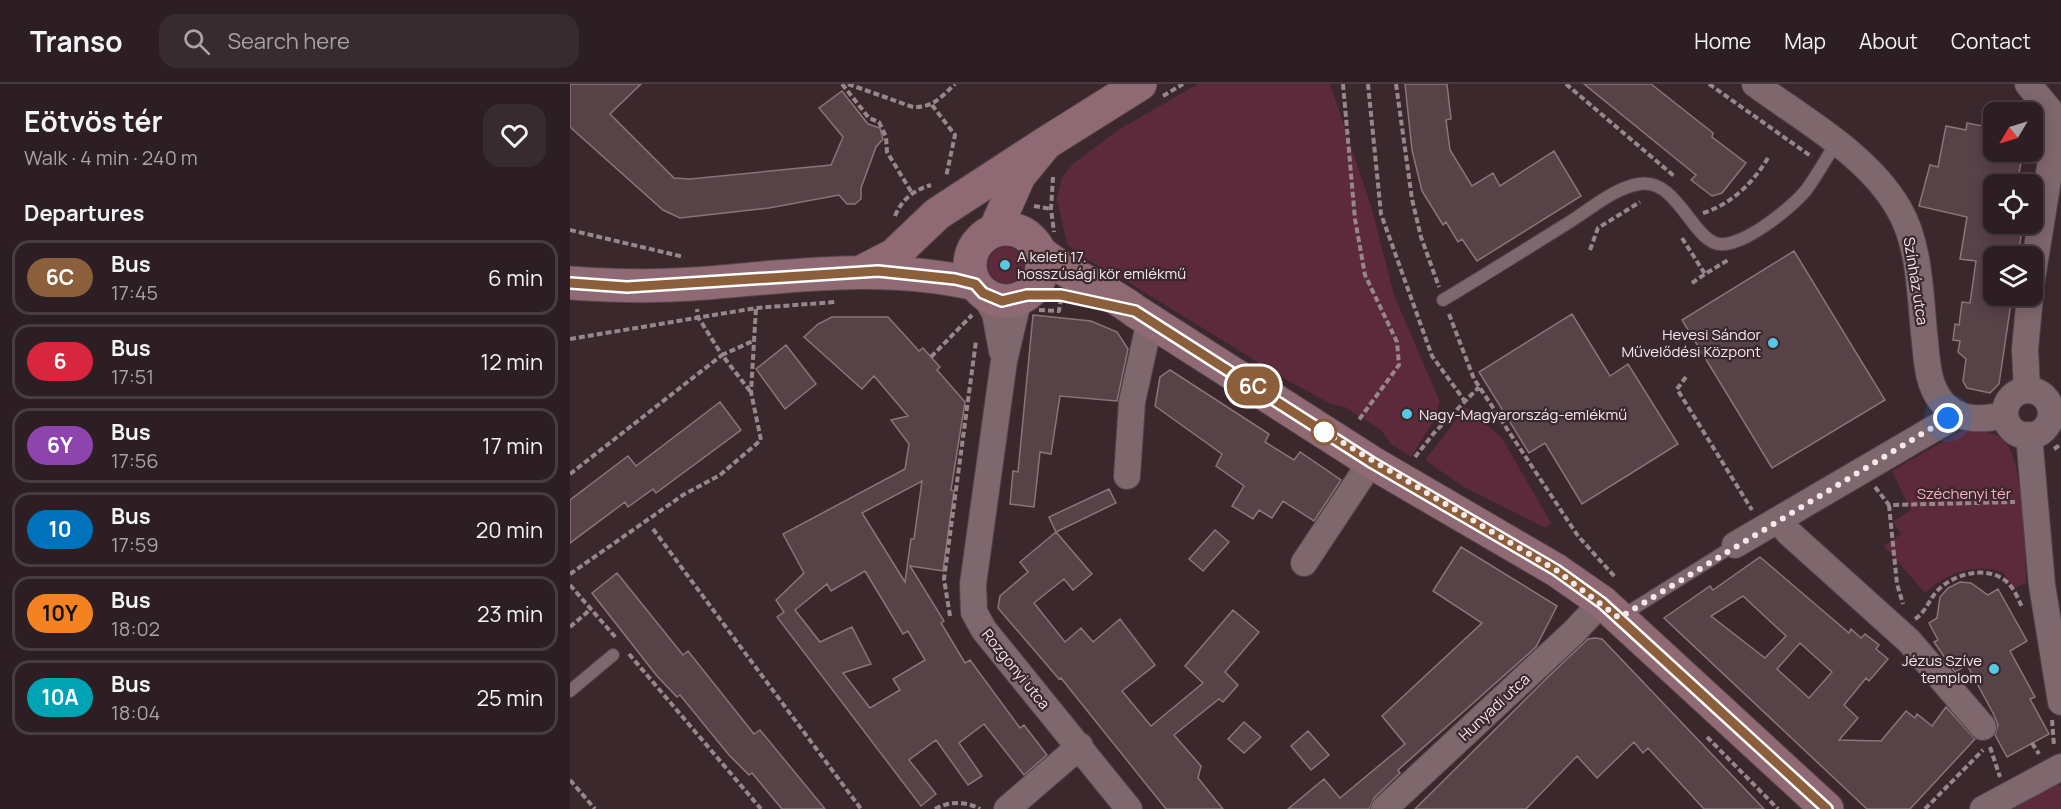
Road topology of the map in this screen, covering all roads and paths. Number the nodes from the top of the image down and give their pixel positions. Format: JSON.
{"nodes":[{"id":1,"x":842,"y":84,"type":"edge"},
{"id":2,"x":848,"y":84,"type":"edge"},
{"id":3,"x":956,"y":84,"type":"edge"},
{"id":4,"x":1343,"y":84,"type":"edge"},
{"id":5,"x":1368,"y":84,"type":"edge"},
{"id":6,"x":1396,"y":84,"type":"edge"},
{"id":7,"x":1566,"y":84,"type":"edge"},
{"id":8,"x":1709,"y":84,"type":"edge"},
{"id":9,"x":1755,"y":84,"type":"edge"},
{"id":10,"x":2028,"y":84,"type":"edge"},
{"id":11,"x":1123,"y":89,"type":"edge"},
{"id":12,"x":932,"y":105,"type":"junction"},
{"id":13,"x":2061,"y":123,"type":"edge"},
{"id":14,"x":1836,"y":143,"type":"junction"},
{"id":15,"x":1039,"y":152,"type":"junction"},
{"id":16,"x":1768,"y":156,"type":"dead end"},
{"id":17,"x":1822,"y":165,"type":"junction"},
{"id":18,"x":1675,"y":177,"type":"dead end"},
{"id":19,"x":912,"y":193,"type":"junction"},
{"id":20,"x":1633,"y":205,"type":"dead end"},
{"id":21,"x":1699,"y":214,"type":"dead end"},
{"id":22,"x":893,"y":222,"type":"dead end"},
{"id":23,"x":570,"y":230,"type":"edge"},
{"id":24,"x":986,"y":238,"type":"junction"},
{"id":25,"x":2037,"y":246,"type":"edge"},
{"id":26,"x":1038,"y":248,"type":"junction"},
{"id":27,"x":1590,"y":250,"type":"dead end"},
{"id":28,"x":871,"y":270,"type":"junction"},
{"id":29,"x":1705,"y":274,"type":"dead end"},
{"id":30,"x":570,"y":283,"type":"edge"},
{"id":31,"x":1692,"y":283,"type":"dead end"},
{"id":32,"x":693,"y":284,"type":"junction"},
{"id":33,"x":627,"y":287,"type":"junction"},
{"id":34,"x":1061,"y":295,"type":"junction"},
{"id":35,"x":977,"y":297,"type":"junction"},
{"id":36,"x":1443,"y":300,"type":"junction"},
{"id":37,"x":847,"y":301,"type":"dead end"},
{"id":38,"x":1026,"y":302,"type":"junction"},
{"id":39,"x":570,"y":306,"type":"edge"},
{"id":40,"x":2029,"y":306,"type":"edge"},
{"id":41,"x":756,"y":308,"type":"junction"},
{"id":42,"x":1142,"y":316,"type":"junction"},
{"id":43,"x":698,"y":317,"type":"junction"},
{"id":44,"x":570,"y":339,"type":"edge"},
{"id":45,"x":753,"y":341,"type":"junction"},
{"id":46,"x":722,"y":355,"type":"junction"},
{"id":47,"x":931,"y":357,"type":"dead end"},
{"id":48,"x":1004,"y":361,"type":"junction"},
{"id":49,"x":1686,"y":377,"type":"dead end"},
{"id":50,"x":1479,"y":387,"type":"junction"},
{"id":51,"x":2027,"y":390,"type":"junction"},
{"id":52,"x":751,"y":392,"type":"junction"},
{"id":53,"x":2055,"y":407,"type":"edge"},
{"id":54,"x":1948,"y":408,"type":"junction"},
{"id":55,"x":2005,"y":416,"type":"junction"},
{"id":56,"x":1358,"y":422,"type":"dead end"},
{"id":57,"x":2029,"y":435,"type":"junction"},
{"id":58,"x":1371,"y":462,"type":"junction"},
{"id":59,"x":1861,"y":470,"type":"junction"},
{"id":60,"x":570,"y":474,"type":"edge"},
{"id":61,"x":1127,"y":476,"type":"dead end"},
{"id":62,"x":2012,"y":502,"type":"dead end"},
{"id":63,"x":1889,"y":505,"type":"junction"},
{"id":64,"x":1771,"y":524,"type":"junction"},
{"id":65,"x":653,"y":529,"type":"dead end"},
{"id":66,"x":1735,"y":545,"type":"joint"},
{"id":67,"x":1304,"y":563,"type":"dead end"},
{"id":68,"x":570,"y":574,"type":"edge"},
{"id":69,"x":570,"y":585,"type":"edge"},
{"id":70,"x":1902,"y":595,"type":"dead end"},
{"id":71,"x":1621,"y":608,"type":"junction"},
{"id":72,"x":591,"y":609,"type":"junction"},
{"id":73,"x":2026,"y":615,"type":"dead end"},
{"id":74,"x":1912,"y":621,"type":"dead end"},
{"id":75,"x":570,"y":627,"type":"edge"},
{"id":76,"x":613,"y":655,"type":"dead end"},
{"id":77,"x":570,"y":691,"type":"edge"},
{"id":78,"x":2056,"y":707,"type":"edge"},
{"id":79,"x":1983,"y":728,"type":"dead end"},
{"id":80,"x":1080,"y":746,"type":"junction"},
{"id":81,"x":2030,"y":761,"type":"dead end"},
{"id":82,"x":2061,"y":767,"type":"edge"},
{"id":83,"x":570,"y":780,"type":"edge"},
{"id":84,"x":2006,"y":781,"type":"junction"},
{"id":85,"x":595,"y":809,"type":"edge"},
{"id":86,"x":760,"y":809,"type":"edge"},
{"id":87,"x":861,"y":809,"type":"edge"},
{"id":88,"x":935,"y":809,"type":"edge"},
{"id":89,"x":980,"y":809,"type":"edge"},
{"id":90,"x":1007,"y":809,"type":"edge"},
{"id":91,"x":1129,"y":809,"type":"edge"},
{"id":92,"x":1384,"y":809,"type":"edge"},
{"id":93,"x":1827,"y":809,"type":"edge"},
{"id":94,"x":1925,"y":809,"type":"edge"},
{"id":95,"x":1983,"y":809,"type":"edge"}],
"edges":[{"from":1,"to":19,"type":"path"},
{"from":2,"to":12,"type":"path"},
{"from":3,"to":12,"type":"path"},
{"from":4,"to":56,"type":"path"},
{"from":5,"to":50,"type":"path"},
{"from":6,"to":36,"type":"path"},
{"from":7,"to":18,"type":"path"},
{"from":8,"to":17,"type":"path"},
{"from":9,"to":14,"type":"street","name":"Színház utca"},
{"from":10,"to":13,"type":"street"},
{"from":11,"to":15,"type":"street"},
{"from":12,"to":19,"type":"path"},
{"from":13,"to":25,"type":"street"},
{"from":14,"to":17,"type":"lane"},
{"from":14,"to":54,"type":"street","name":"Színház utca"},
{"from":15,"to":24,"type":"street"},
{"from":15,"to":26,"type":"street"},
{"from":15,"to":28,"type":"street"},
{"from":16,"to":21,"type":"path"},
{"from":17,"to":36,"type":"lane"},
{"from":19,"to":22,"type":"path"},
{"from":20,"to":27,"type":"path"},
{"from":23,"to":32,"type":"path"},
{"from":24,"to":26,"type":"street"},
{"from":24,"to":28,"type":"street"},
{"from":24,"to":35,"type":"street"},
{"from":26,"to":38,"type":"street"},
{"from":26,"to":42,"type":"street"},
{"from":28,"to":32,"type":"street"},
{"from":28,"to":35,"type":"street"},
{"from":29,"to":31,"type":"path"},
{"from":30,"to":33,"type":"street"},
{"from":32,"to":33,"type":"street"},
{"from":32,"to":43,"type":"path"},
{"from":33,"to":39,"type":"street"},
{"from":34,"to":38,"type":"street"},
{"from":34,"to":38,"type":"path"},
{"from":34,"to":42,"type":"street"},
{"from":35,"to":38,"type":"street"},
{"from":35,"to":47,"type":"path"},
{"from":35,"to":48,"type":"street","name":"Rozgonyi utca"},
{"from":36,"to":50,"type":"path"},
{"from":37,"to":41,"type":"path"},
{"from":38,"to":48,"type":"street","name":"Rozgonyi utca"},
{"from":40,"to":51,"type":"street"},
{"from":41,"to":43,"type":"path"},
{"from":41,"to":45,"type":"path"},
{"from":42,"to":58,"type":"street"},
{"from":42,"to":61,"type":"street"},
{"from":43,"to":44,"type":"path"},
{"from":43,"to":46,"type":"path"},
{"from":45,"to":46,"type":"path"},
{"from":45,"to":52,"type":"path"},
{"from":46,"to":52,"type":"path"},
{"from":46,"to":60,"type":"path"},
{"from":48,"to":80,"type":"street","name":"Rozgonyi utca"},
{"from":49,"to":64,"type":"path"},
{"from":50,"to":71,"type":"path"},
{"from":51,"to":53,"type":"street"},
{"from":51,"to":55,"type":"street"},
{"from":52,"to":68,"type":"path"},
{"from":53,"to":57,"type":"street"},
{"from":54,"to":55,"type":"street"},
{"from":54,"to":59,"type":"street"},
{"from":55,"to":57,"type":"street"},
{"from":57,"to":78,"type":"street"},
{"from":58,"to":67,"type":"street"},
{"from":58,"to":71,"type":"street"},
{"from":59,"to":63,"type":"path"},
{"from":59,"to":64,"type":"street"},
{"from":62,"to":63,"type":"path"},
{"from":63,"to":70,"type":"path"},
{"from":64,"to":66,"type":"street"},
{"from":64,"to":79,"type":"street"},
{"from":65,"to":87,"type":"path"},
{"from":66,"to":71,"type":"lane"},
{"from":69,"to":72,"type":"path"},
{"from":71,"to":92,"type":"street","name":"Hunyadi utca"},
{"from":71,"to":93,"type":"street"},
{"from":72,"to":75,"type":"path"},
{"from":72,"to":86,"type":"path"},
{"from":73,"to":74,"type":"path"},
{"from":76,"to":77,"type":"lane"},
{"from":78,"to":81,"type":"path"},
{"from":80,"to":90,"type":"street"},
{"from":80,"to":91,"type":"street","name":"Rozgonyi utca"},
{"from":82,"to":84,"type":"street"},
{"from":83,"to":85,"type":"path"},
{"from":84,"to":94,"type":"path"},
{"from":84,"to":95,"type":"street"},
{"from":88,"to":89,"type":"path"}]}
